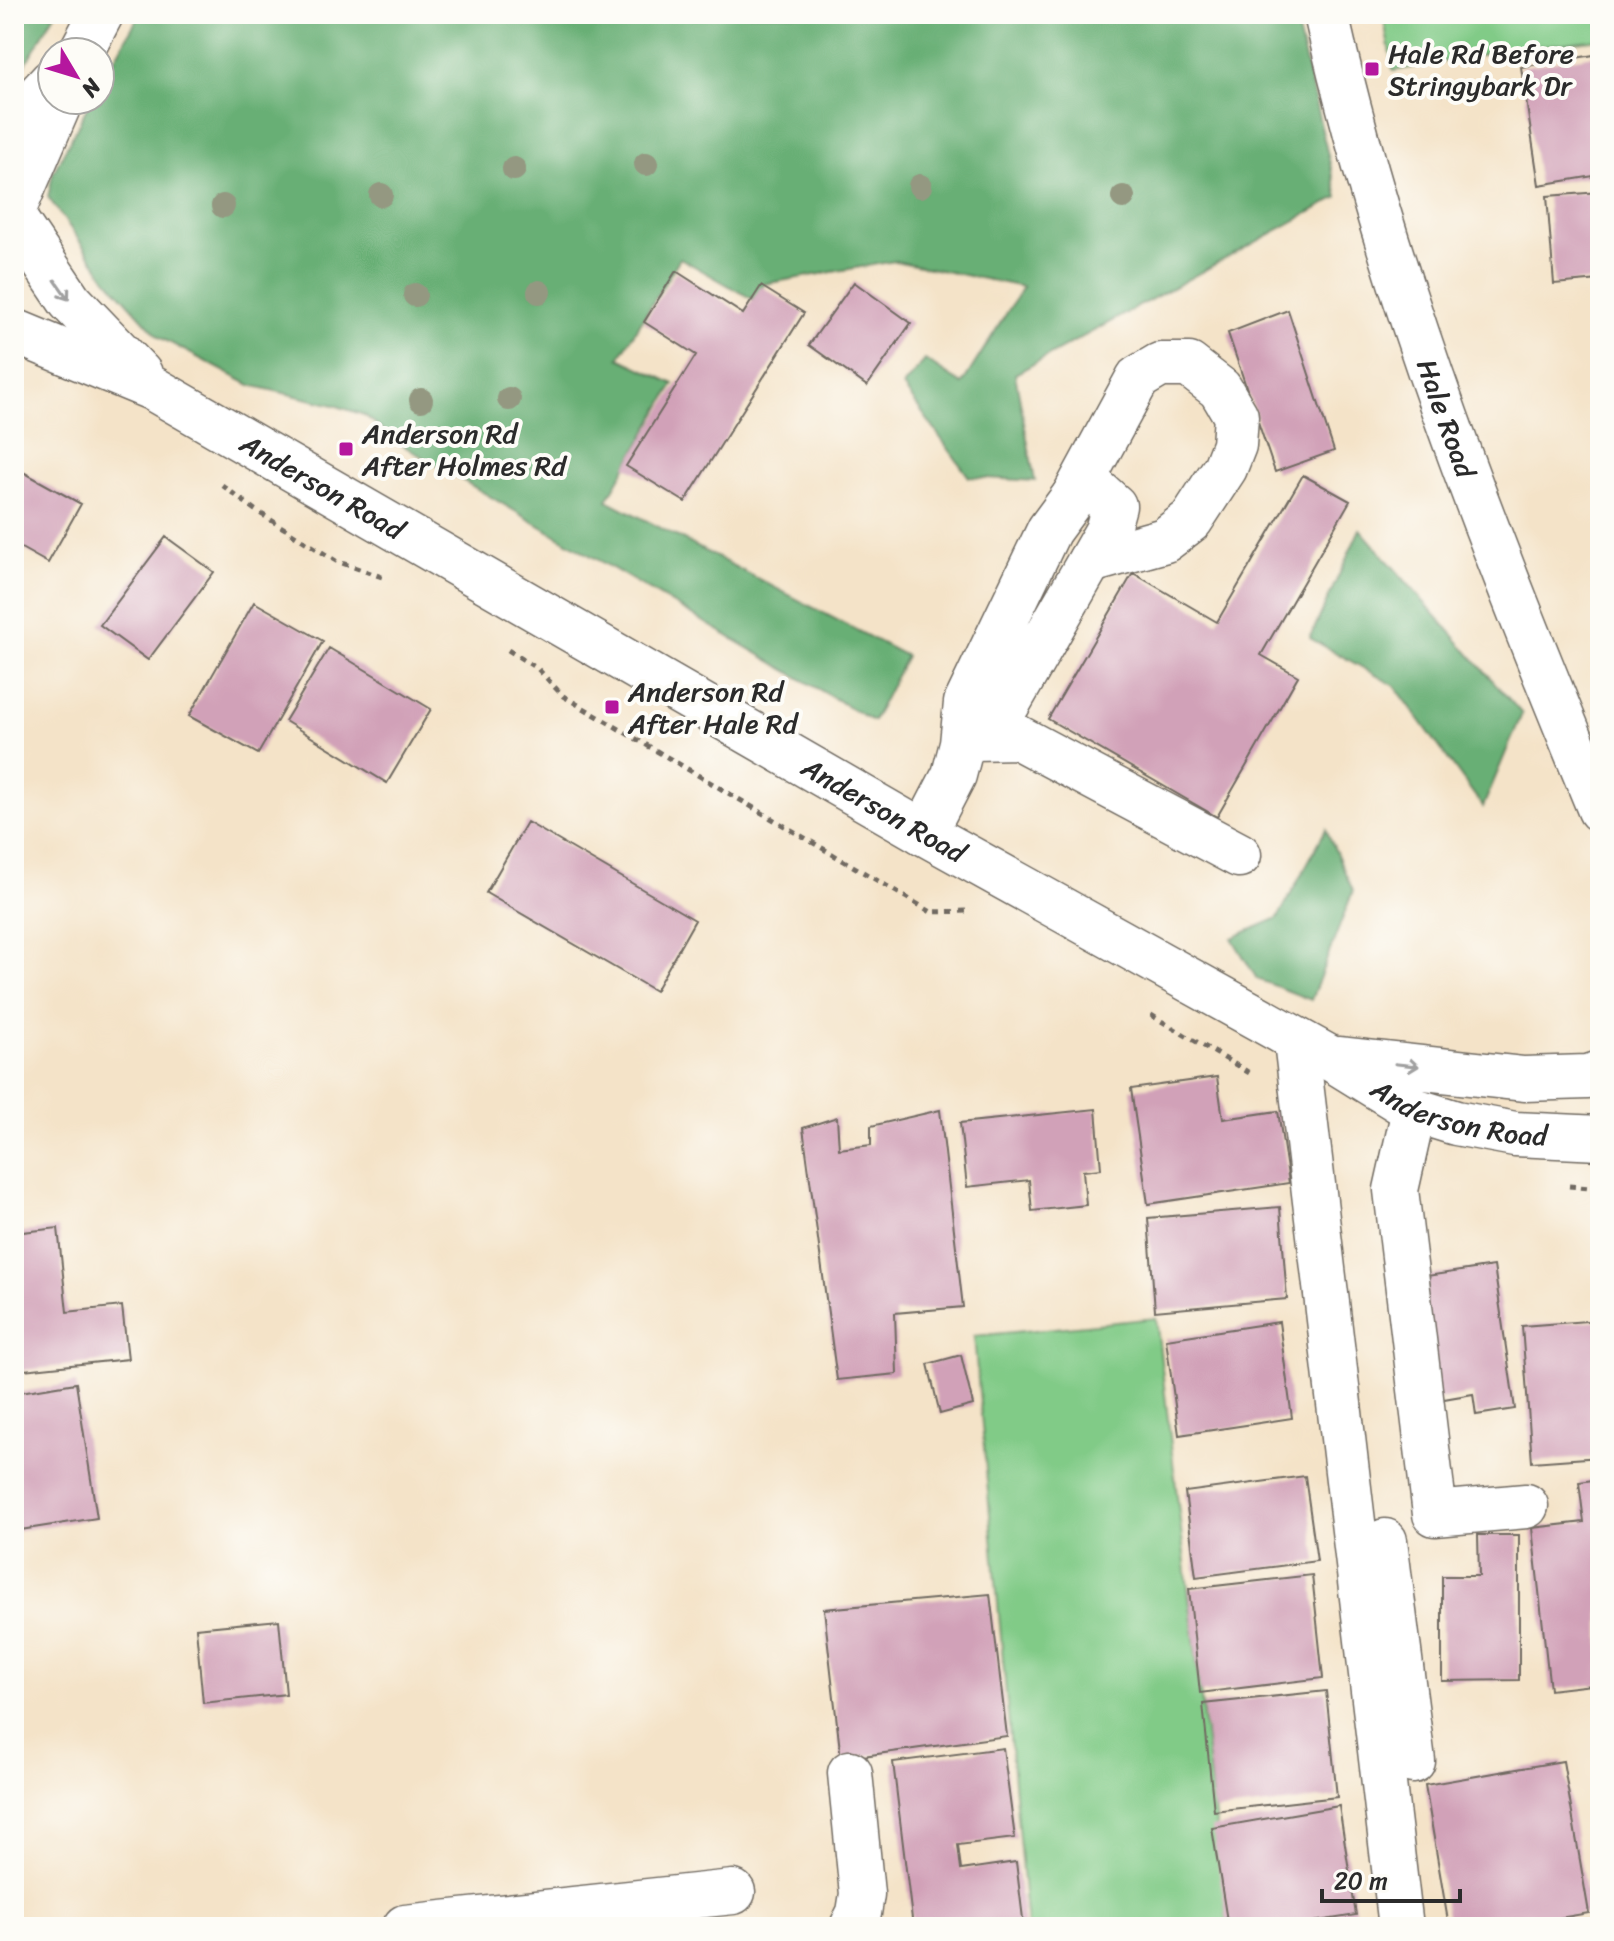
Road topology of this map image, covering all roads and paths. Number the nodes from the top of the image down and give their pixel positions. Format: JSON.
{"nodes":[{"id":1,"x":1326,"y":14,"type":"edge"},
{"id":2,"x":36,"y":98,"type":"edge"},
{"id":3,"x":55,"y":116,"type":"edge"},
{"id":4,"x":14,"y":122,"type":"edge"},
{"id":5,"x":15,"y":218,"type":"edge"},
{"id":6,"x":14,"y":273,"type":"edge"},
{"id":7,"x":14,"y":331,"type":"edge"},
{"id":8,"x":152,"y":388,"type":"junction"},
{"id":9,"x":1074,"y":496,"type":"junction"},
{"id":10,"x":1090,"y":561,"type":"junction"},
{"id":11,"x":968,"y":741,"type":"junction"},
{"id":12,"x":1600,"y":810,"type":"edge"},
{"id":13,"x":924,"y":833,"type":"junction"},
{"id":14,"x":1239,"y":855,"type":"dead end"},
{"id":15,"x":1313,"y":1049,"type":"junction"},
{"id":16,"x":1600,"y":1073,"type":"edge"},
{"id":17,"x":1414,"y":1110,"type":"junction"},
{"id":18,"x":1600,"y":1138,"type":"edge"},
{"id":19,"x":1526,"y":1506,"type":"dead end"},
{"id":20,"x":1413,"y":1761,"type":"dead end"},
{"id":21,"x":850,"y":1773,"type":"dead end"},
{"id":22,"x":733,"y":1892,"type":"dead end"},
{"id":23,"x":405,"y":1927,"type":"edge"},
{"id":24,"x":852,"y":1927,"type":"edge"},
{"id":25,"x":1401,"y":1927,"type":"edge"}],
"edges":[{"from":1,"to":12,"type":"street","name":"Hale Road"},
{"from":2,"to":4,"type":"street"},
{"from":3,"to":5,"type":"street"},
{"from":5,"to":6,"type":"street"},
{"from":5,"to":8,"type":"street","name":"Anderson Road","one_way":true},
{"from":7,"to":8,"type":"street","name":"Anderson Road"},
{"from":8,"to":13,"type":"street","name":"Anderson Road"},
{"from":9,"to":10,"type":"street"},
{"from":9,"to":10,"type":"street"},
{"from":9,"to":11,"type":"street"},
{"from":10,"to":11,"type":"street"},
{"from":11,"to":13,"type":"street"},
{"from":11,"to":14,"type":"street"},
{"from":13,"to":15,"type":"street","name":"Anderson Road"},
{"from":15,"to":16,"type":"street","name":"Anderson Road","one_way":true},
{"from":15,"to":17,"type":"street","name":"Anderson Road"},
{"from":15,"to":20,"type":"street"},
{"from":15,"to":25,"type":"street"},
{"from":17,"to":18,"type":"street","name":"Anderson Road"},
{"from":17,"to":19,"type":"street"},
{"from":21,"to":24,"type":"street"},
{"from":22,"to":23,"type":"street"}]}
